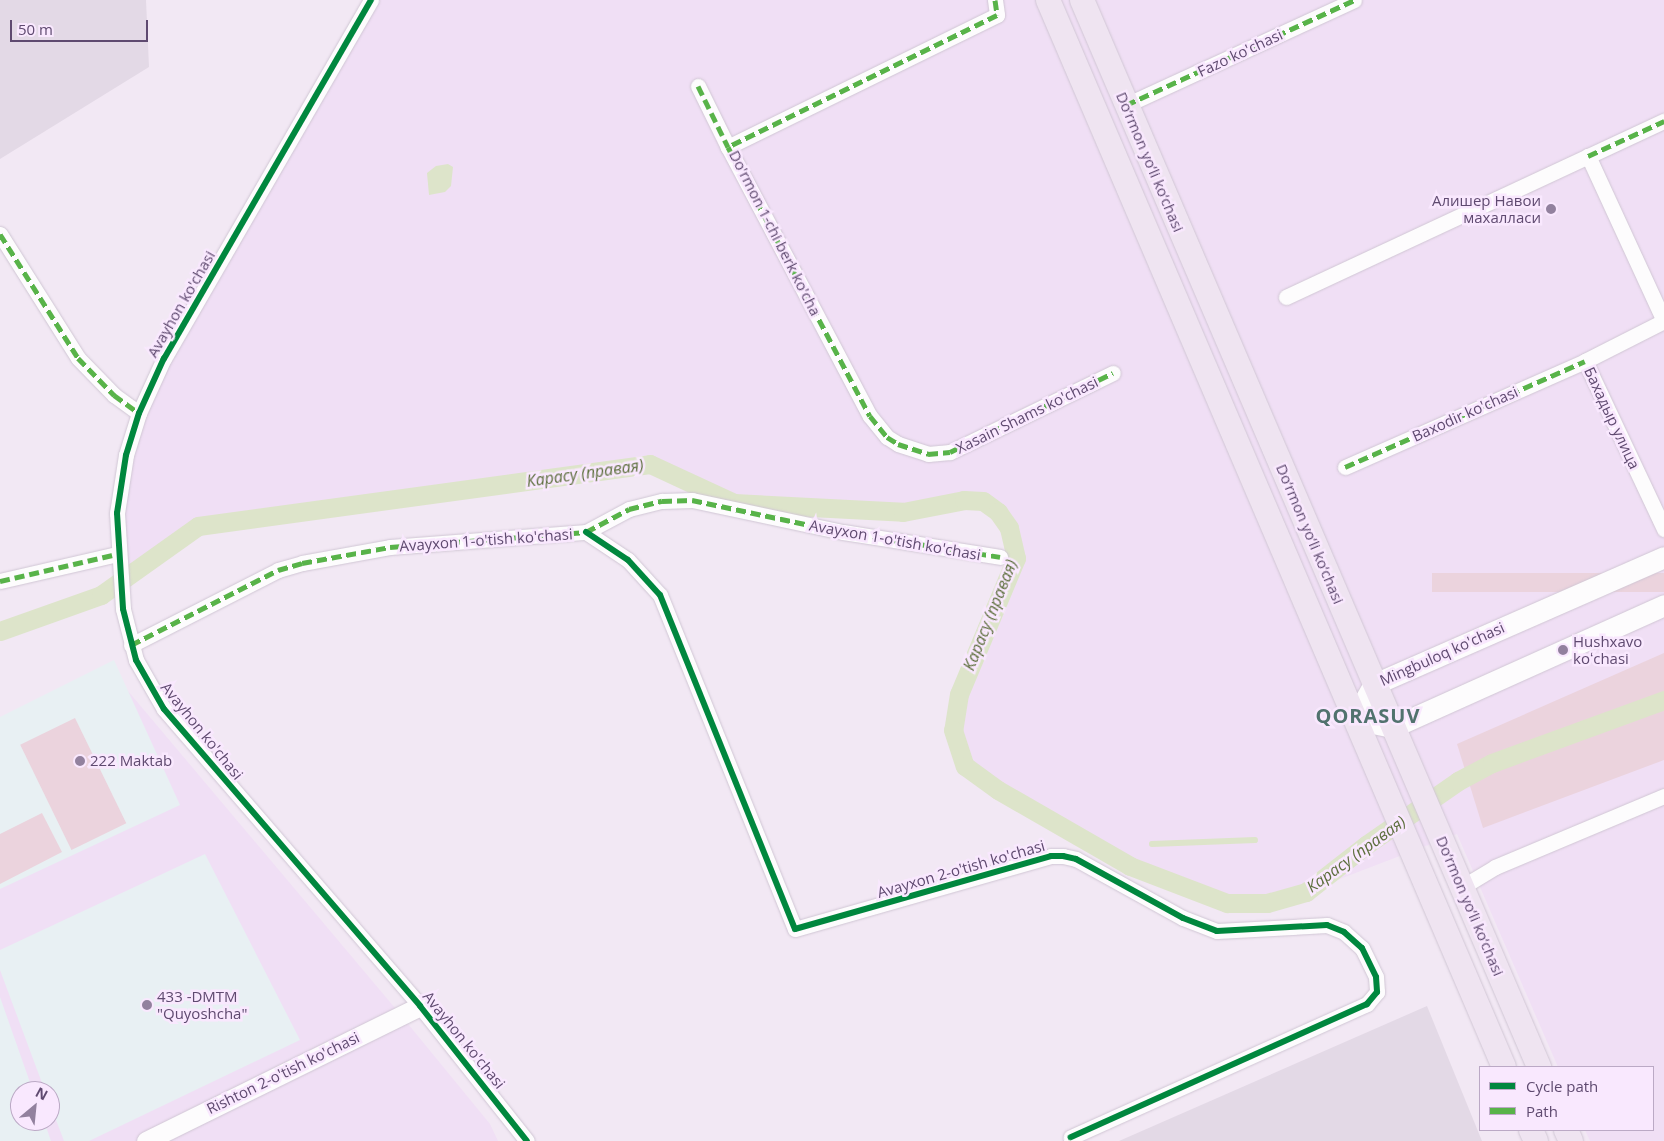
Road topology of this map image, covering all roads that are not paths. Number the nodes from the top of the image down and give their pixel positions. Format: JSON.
{"nodes":[{"id":1,"x":371,"y":0,"type":"edge"},
{"id":2,"x":995,"y":0,"type":"edge"},
{"id":3,"x":1048,"y":0,"type":"edge"},
{"id":4,"x":1082,"y":0,"type":"edge"},
{"id":5,"x":1354,"y":0,"type":"edge"},
{"id":6,"x":698,"y":86,"type":"dead end"},
{"id":7,"x":1126,"y":105,"type":"junction"},
{"id":8,"x":1664,"y":121,"type":"edge"},
{"id":9,"x":728,"y":147,"type":"junction"},
{"id":10,"x":1588,"y":156,"type":"junction"},
{"id":11,"x":0,"y":234,"type":"edge"},
{"id":12,"x":1286,"y":296,"type":"dead end"},
{"id":13,"x":1585,"y":361,"type":"junction"},
{"id":14,"x":1113,"y":374,"type":"dead end"},
{"id":15,"x":139,"y":413,"type":"junction"},
{"id":16,"x":940,"y":454,"type":"joint"},
{"id":17,"x":1345,"y":467,"type":"dead end"},
{"id":18,"x":1664,"y":530,"type":"edge"},
{"id":19,"x":586,"y":532,"type":"junction"},
{"id":20,"x":117,"y":554,"type":"junction"},
{"id":21,"x":1000,"y":557,"type":"dead end"},
{"id":22,"x":1664,"y":557,"type":"edge"},
{"id":23,"x":0,"y":581,"type":"edge"},
{"id":24,"x":1664,"y":605,"type":"edge"},
{"id":25,"x":131,"y":645,"type":"junction"},
{"id":26,"x":1374,"y":684,"type":"junction"},
{"id":27,"x":1354,"y":718,"type":"junction"},
{"id":28,"x":1393,"y":727,"type":"junction"},
{"id":29,"x":1664,"y":796,"type":"edge"},
{"id":30,"x":1462,"y":887,"type":"junction"},
{"id":31,"x":420,"y":1006,"type":"junction"},
{"id":32,"x":1504,"y":1066,"type":"edge"},
{"id":33,"x":1539,"y":1066,"type":"edge"},
{"id":34,"x":1071,"y":1137,"type":"dead end"},
{"id":35,"x":146,"y":1141,"type":"edge"},
{"id":36,"x":527,"y":1141,"type":"edge"}],
"edges":[{"from":1,"to":15,"type":"street","name":"Avayhon ko'chasi"},
{"from":2,"to":9,"type":"street","name":"Do'rmon 1-chi berk ko'cha"},
{"from":3,"to":27,"type":"main road","name":"Do‘rmon yo‘li ko‘chasi"},
{"from":4,"to":7,"type":"main road","name":"Do‘rmon yo‘li ko‘chasi"},
{"from":5,"to":7,"type":"street","name":"Fazo ko'chasi"},
{"from":6,"to":9,"type":"street"},
{"from":7,"to":26,"type":"main road","name":"Do‘rmon yo‘li ko‘chasi"},
{"from":8,"to":10,"type":"street"},
{"from":9,"to":16,"type":"street","name":"Do'rmon 1-chi berk ko'cha"},
{"from":10,"to":12,"type":"street"},
{"from":10,"to":13,"type":"street","name":"Бахадыр улица"},
{"from":11,"to":15,"type":"street"},
{"from":13,"to":17,"type":"street","name":"Baxodir ko'chasi"},
{"from":13,"to":18,"type":"street","name":"Бахадыр улица"},
{"from":14,"to":16,"type":"street","name":"Xasain Shams ko'chasi"},
{"from":15,"to":20,"type":"street","name":"Avayhon ko'chasi"},
{"from":19,"to":21,"type":"street","name":"Avayxon 1-o'tish ko'chasi"},
{"from":19,"to":25,"type":"street","name":"Avayxon 1-o'tish ko'chasi"},
{"from":19,"to":34,"type":"street","name":"Avayxon 2-o'tish ko'chasi"},
{"from":20,"to":23,"type":"street"},
{"from":20,"to":25,"type":"street","name":"Avayhon ko'chasi"},
{"from":22,"to":26,"type":"main road","name":"Mingbuloq ko'chasi"},
{"from":24,"to":28,"type":"main road"},
{"from":25,"to":31,"type":"street","name":"Avayhon ko'chasi"},
{"from":26,"to":27,"type":"main road","name":"Mingbuloq ko'chasi"},
{"from":26,"to":28,"type":"main road","name":"Do‘rmon yo‘li ko‘chasi"},
{"from":27,"to":28,"type":"main road"},
{"from":27,"to":32,"type":"main road","name":"Do‘rmon yo‘li ko‘chasi"},
{"from":28,"to":30,"type":"main road","name":"Do‘rmon yo‘li ko‘chasi"},
{"from":29,"to":30,"type":"street"},
{"from":30,"to":33,"type":"main road","name":"Do‘rmon yo‘li ko‘chasi"},
{"from":31,"to":35,"type":"street","name":"Rishton 2-o'tish ko'chasi"},
{"from":31,"to":36,"type":"street","name":"Avayhon ko'chasi"}]}
